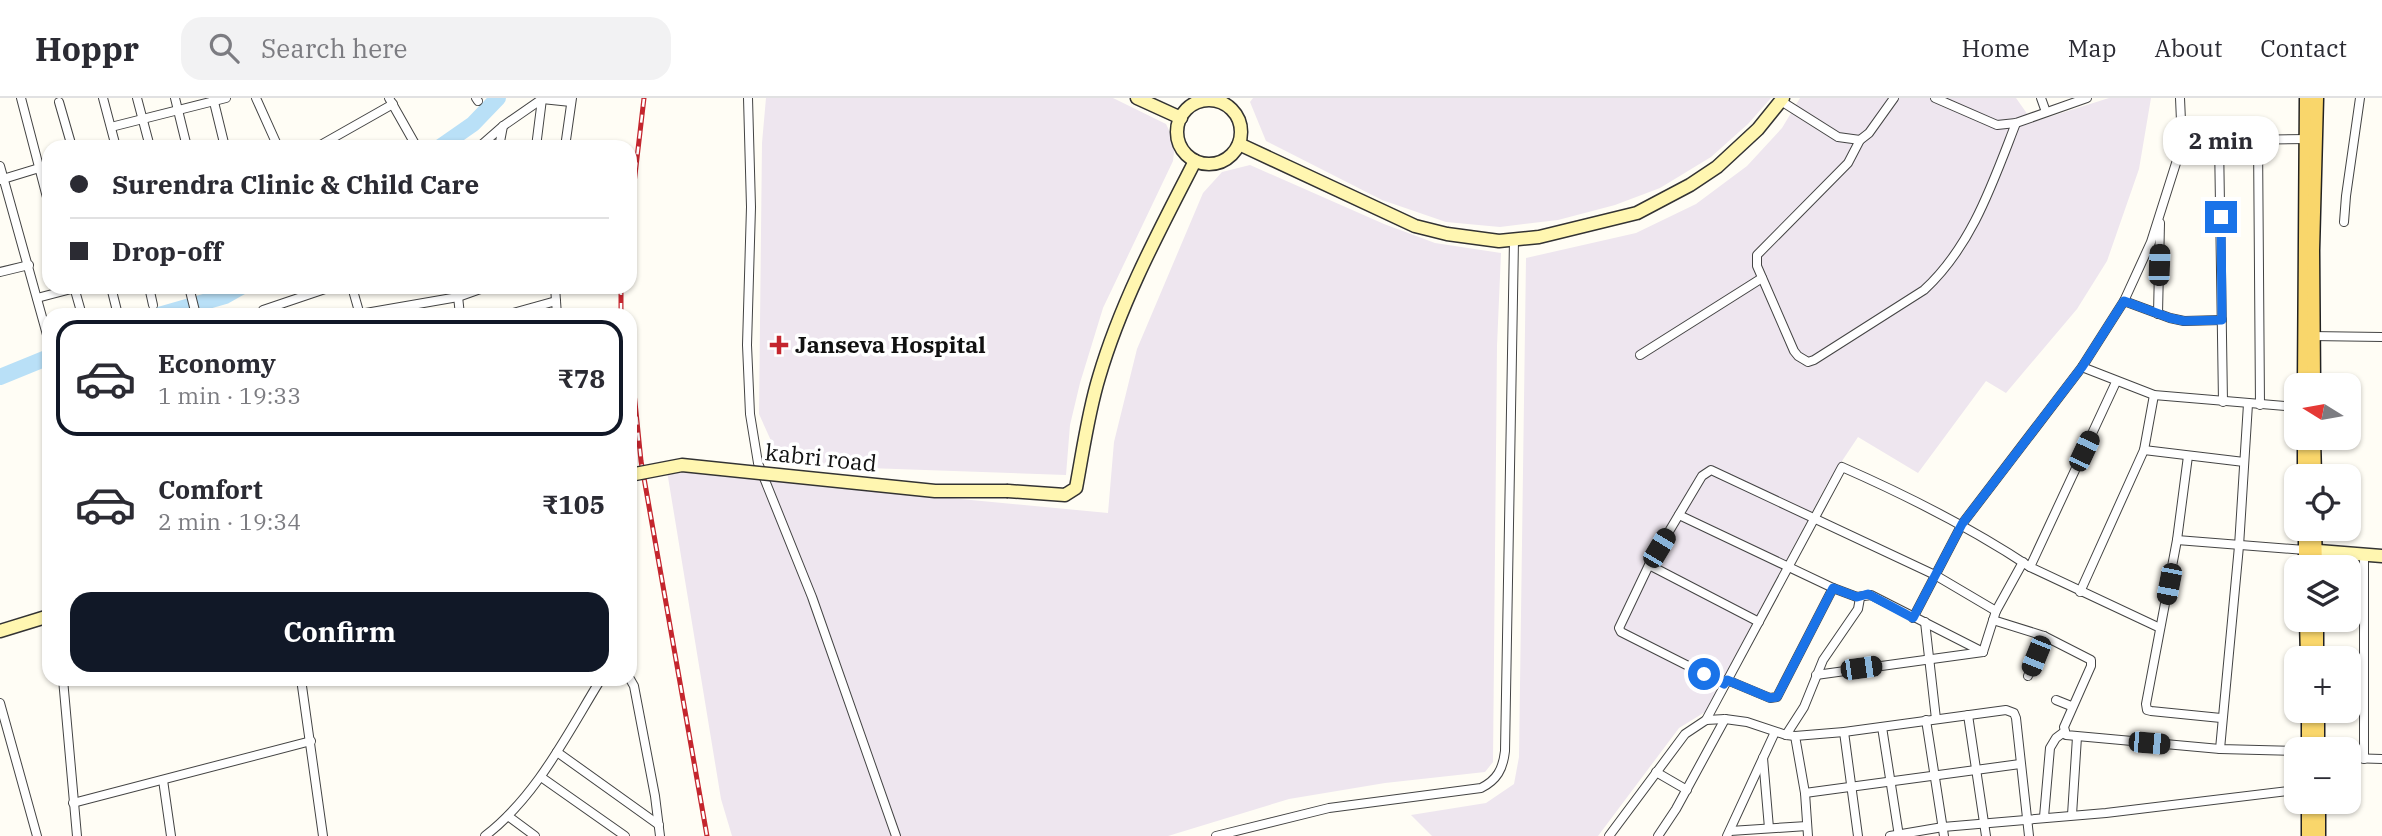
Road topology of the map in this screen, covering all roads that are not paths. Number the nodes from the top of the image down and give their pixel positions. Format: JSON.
{"nodes":[{"id":1,"x":21,"y":98,"type":"edge"},
{"id":2,"x":103,"y":98,"type":"edge"},
{"id":3,"x":137,"y":98,"type":"edge"},
{"id":4,"x":174,"y":98,"type":"edge"},
{"id":5,"x":226,"y":98,"type":"edge"},
{"id":6,"x":256,"y":98,"type":"edge"},
{"id":7,"x":748,"y":98,"type":"edge"},
{"id":8,"x":1138,"y":98,"type":"edge"},
{"id":9,"x":1894,"y":98,"type":"edge"},
{"id":10,"x":1935,"y":98,"type":"edge"},
{"id":11,"x":2041,"y":98,"type":"edge"},
{"id":12,"x":2087,"y":98,"type":"edge"},
{"id":13,"x":2180,"y":98,"type":"edge"},
{"id":14,"x":2306,"y":98,"type":"edge"},
{"id":15,"x":2317,"y":98,"type":"edge"},
{"id":16,"x":2360,"y":98,"type":"edge"},
{"id":17,"x":214,"y":99,"type":"edge"},
{"id":18,"x":542,"y":99,"type":"edge"},
{"id":19,"x":1782,"y":99,"type":"edge"},
{"id":20,"x":572,"y":100,"type":"edge"},
{"id":21,"x":1223,"y":100,"type":"edge"},
{"id":22,"x":391,"y":101,"type":"edge"},
{"id":23,"x":59,"y":102,"type":"dead end"},
{"id":24,"x":178,"y":110,"type":"junction"},
{"id":25,"x":2046,"y":112,"type":"junction"},
{"id":26,"x":1181,"y":118,"type":"junction"},
{"id":27,"x":142,"y":119,"type":"junction"},
{"id":28,"x":2016,"y":123,"type":"junction"},
{"id":29,"x":503,"y":125,"type":"junction"},
{"id":30,"x":111,"y":127,"type":"junction"},
{"id":31,"x":2259,"y":139,"type":"junction"},
{"id":32,"x":2310,"y":139,"type":"junction"},
{"id":33,"x":70,"y":140,"type":"edge"},
{"id":34,"x":114,"y":140,"type":"edge"},
{"id":35,"x":148,"y":140,"type":"edge"},
{"id":36,"x":185,"y":140,"type":"edge"},
{"id":37,"x":223,"y":140,"type":"edge"},
{"id":38,"x":275,"y":140,"type":"edge"},
{"id":39,"x":328,"y":140,"type":"edge"},
{"id":40,"x":413,"y":140,"type":"edge"},
{"id":41,"x":487,"y":140,"type":"edge"},
{"id":42,"x":500,"y":140,"type":"edge"},
{"id":43,"x":537,"y":140,"type":"edge"},
{"id":44,"x":566,"y":140,"type":"edge"},
{"id":45,"x":1860,"y":140,"type":"junction"},
{"id":46,"x":2219,"y":140,"type":"junction"},
{"id":47,"x":2179,"y":141,"type":"junction"},
{"id":48,"x":1240,"y":144,"type":"junction"},
{"id":49,"x":1195,"y":162,"type":"junction"},
{"id":50,"x":0,"y":166,"type":"edge"},
{"id":51,"x":42,"y":167,"type":"edge"},
{"id":52,"x":38,"y":168,"type":"junction"},
{"id":53,"x":2,"y":180,"type":"edge"},
{"id":54,"x":42,"y":181,"type":"edge"},
{"id":55,"x":2161,"y":216,"type":"junction"},
{"id":56,"x":2344,"y":222,"type":"dead end"},
{"id":57,"x":1514,"y":240,"type":"junction"},
{"id":58,"x":29,"y":265,"type":"junction"},
{"id":59,"x":0,"y":272,"type":"edge"},
{"id":60,"x":1762,"y":278,"type":"junction"},
{"id":61,"x":51,"y":294,"type":"edge"},
{"id":62,"x":151,"y":294,"type":"edge"},
{"id":63,"x":310,"y":294,"type":"edge"},
{"id":64,"x":458,"y":294,"type":"edge"},
{"id":65,"x":466,"y":294,"type":"edge"},
{"id":66,"x":556,"y":294,"type":"edge"},
{"id":67,"x":458,"y":297,"type":"junction"},
{"id":68,"x":37,"y":298,"type":"junction"},
{"id":69,"x":556,"y":301,"type":"junction"},
{"id":70,"x":2124,"y":301,"type":"junction"},
{"id":71,"x":153,"y":305,"type":"dead end"},
{"id":72,"x":269,"y":308,"type":"edge"},
{"id":73,"x":398,"y":308,"type":"edge"},
{"id":74,"x":459,"y":308,"type":"edge"},
{"id":75,"x":531,"y":308,"type":"edge"},
{"id":76,"x":556,"y":308,"type":"edge"},
{"id":77,"x":2158,"y":314,"type":"junction"},
{"id":78,"x":42,"y":316,"type":"edge"},
{"id":79,"x":2222,"y":320,"type":"junction"},
{"id":80,"x":2309,"y":336,"type":"junction"},
{"id":81,"x":2382,"y":337,"type":"edge"},
{"id":82,"x":1640,"y":355,"type":"dead end"},
{"id":83,"x":2082,"y":367,"type":"junction"},
{"id":84,"x":2305,"y":373,"type":"edge"},
{"id":85,"x":2313,"y":373,"type":"edge"},
{"id":86,"x":2116,"y":382,"type":"junction"},
{"id":87,"x":2154,"y":395,"type":"junction"},
{"id":88,"x":2223,"y":402,"type":"junction"},
{"id":89,"x":2248,"y":404,"type":"junction"},
{"id":90,"x":2260,"y":405,"type":"junction"},
{"id":91,"x":2284,"y":406,"type":"edge"},
{"id":92,"x":2144,"y":450,"type":"junction"},
{"id":93,"x":2188,"y":456,"type":"junction"},
{"id":94,"x":2244,"y":462,"type":"junction"},
{"id":95,"x":637,"y":473,"type":"edge"},
{"id":96,"x":1679,"y":515,"type":"junction"},
{"id":97,"x":1814,"y":518,"type":"junction"},
{"id":98,"x":1962,"y":524,"type":"junction"},
{"id":99,"x":2178,"y":540,"type":"junction"},
{"id":100,"x":2308,"y":541,"type":"edge"},
{"id":101,"x":2312,"y":541,"type":"edge"},
{"id":102,"x":2239,"y":546,"type":"junction"},
{"id":103,"x":2310,"y":550,"type":"junction"},
{"id":104,"x":2382,"y":554,"type":"edge"},
{"id":105,"x":2309,"y":555,"type":"edge"},
{"id":106,"x":2312,"y":555,"type":"edge"},
{"id":107,"x":2364,"y":555,"type":"junction"},
{"id":108,"x":1649,"y":565,"type":"junction"},
{"id":109,"x":2026,"y":565,"type":"junction"},
{"id":110,"x":1787,"y":566,"type":"junction"},
{"id":111,"x":1935,"y":575,"type":"junction"},
{"id":112,"x":1833,"y":588,"type":"junction"},
{"id":113,"x":2080,"y":592,"type":"junction"},
{"id":114,"x":1860,"y":598,"type":"junction"},
{"id":115,"x":1994,"y":615,"type":"junction"},
{"id":116,"x":1913,"y":618,"type":"junction"},
{"id":117,"x":42,"y":619,"type":"edge"},
{"id":118,"x":1759,"y":622,"type":"junction"},
{"id":119,"x":1925,"y":622,"type":"junction"},
{"id":120,"x":2161,"y":628,"type":"junction"},
{"id":121,"x":0,"y":631,"type":"edge"},
{"id":122,"x":2044,"y":636,"type":"junction"},
{"id":123,"x":1983,"y":652,"type":"junction"},
{"id":124,"x":1929,"y":658,"type":"junction"},
{"id":125,"x":1816,"y":675,"type":"junction"},
{"id":126,"x":2028,"y":676,"type":"dead end"},
{"id":127,"x":1726,"y":682,"type":"junction"},
{"id":128,"x":64,"y":686,"type":"edge"},
{"id":129,"x":302,"y":686,"type":"edge"},
{"id":130,"x":597,"y":686,"type":"edge"},
{"id":131,"x":634,"y":686,"type":"edge"},
{"id":132,"x":2056,"y":700,"type":"dead end"},
{"id":133,"x":0,"y":704,"type":"edge"},
{"id":134,"x":2071,"y":706,"type":"junction"},
{"id":135,"x":1968,"y":715,"type":"junction"},
{"id":136,"x":2221,"y":718,"type":"junction"},
{"id":137,"x":1725,"y":719,"type":"junction"},
{"id":138,"x":1936,"y":719,"type":"junction"},
{"id":139,"x":1706,"y":720,"type":"junction"},
{"id":140,"x":1926,"y":720,"type":"junction"},
{"id":141,"x":1882,"y":727,"type":"junction"},
{"id":142,"x":1775,"y":732,"type":"junction"},
{"id":143,"x":1843,"y":732,"type":"junction"},
{"id":144,"x":2064,"y":732,"type":"junction"},
{"id":145,"x":1790,"y":736,"type":"junction"},
{"id":146,"x":2077,"y":737,"type":"junction"},
{"id":147,"x":311,"y":741,"type":"junction"},
{"id":148,"x":2220,"y":749,"type":"junction"},
{"id":149,"x":2284,"y":751,"type":"edge"},
{"id":150,"x":556,"y":752,"type":"junction"},
{"id":151,"x":1763,"y":757,"type":"junction"},
{"id":152,"x":2382,"y":758,"type":"edge"},
{"id":153,"x":2361,"y":759,"type":"edge"},
{"id":154,"x":2364,"y":759,"type":"junction"},
{"id":155,"x":2020,"y":764,"type":"junction"},
{"id":156,"x":1977,"y":771,"type":"junction"},
{"id":157,"x":1656,"y":772,"type":"junction"},
{"id":158,"x":1935,"y":775,"type":"junction"},
{"id":159,"x":541,"y":777,"type":"junction"},
{"id":160,"x":163,"y":780,"type":"junction"},
{"id":161,"x":1891,"y":782,"type":"junction"},
{"id":162,"x":1852,"y":788,"type":"junction"},
{"id":163,"x":1687,"y":790,"type":"junction"},
{"id":164,"x":2284,"y":791,"type":"edge"},
{"id":165,"x":1805,"y":793,"type":"junction"},
{"id":166,"x":74,"y":803,"type":"junction"},
{"id":167,"x":2308,"y":814,"type":"edge"},
{"id":168,"x":2319,"y":814,"type":"edge"},
{"id":169,"x":2072,"y":815,"type":"junction"},
{"id":170,"x":508,"y":816,"type":"junction"},
{"id":171,"x":2045,"y":817,"type":"junction"},
{"id":172,"x":2027,"y":819,"type":"junction"},
{"id":173,"x":1985,"y":824,"type":"junction"},
{"id":174,"x":659,"y":825,"type":"junction"},
{"id":175,"x":1807,"y":826,"type":"junction"},
{"id":176,"x":1769,"y":828,"type":"junction"},
{"id":177,"x":1943,"y":832,"type":"edge"},
{"id":178,"x":1728,"y":833,"type":"edge"},
{"id":179,"x":1615,"y":834,"type":"edge"},
{"id":180,"x":37,"y":836,"type":"edge"},
{"id":181,"x":77,"y":836,"type":"edge"},
{"id":182,"x":171,"y":836,"type":"edge"},
{"id":183,"x":323,"y":836,"type":"edge"},
{"id":184,"x":485,"y":836,"type":"edge"},
{"id":185,"x":535,"y":836,"type":"edge"},
{"id":186,"x":625,"y":836,"type":"edge"},
{"id":187,"x":660,"y":836,"type":"edge"},
{"id":188,"x":896,"y":836,"type":"edge"},
{"id":189,"x":1216,"y":836,"type":"edge"},
{"id":190,"x":1658,"y":836,"type":"edge"},
{"id":191,"x":1808,"y":836,"type":"edge"},
{"id":192,"x":1858,"y":836,"type":"edge"},
{"id":193,"x":1896,"y":836,"type":"edge"},
{"id":194,"x":1986,"y":836,"type":"edge"},
{"id":195,"x":2029,"y":836,"type":"edge"},
{"id":196,"x":2308,"y":836,"type":"edge"},
{"id":197,"x":2319,"y":836,"type":"edge"}],
"edges":[{"from":1,"to":52,"type":"street"},
{"from":2,"to":30,"type":"street"},
{"from":3,"to":27,"type":"street"},
{"from":4,"to":24,"type":"street"},
{"from":5,"to":17,"type":"street"},
{"from":6,"to":38,"type":"street"},
{"from":7,"to":188,"type":"street"},
{"from":8,"to":26,"type":"street"},
{"from":9,"to":45,"type":"street"},
{"from":10,"to":28,"type":"street"},
{"from":11,"to":25,"type":"street"},
{"from":12,"to":25,"type":"street"},
{"from":13,"to":47,"type":"street"},
{"from":14,"to":32,"type":"main road"},
{"from":15,"to":32,"type":"main road"},
{"from":16,"to":56,"type":"street"},
{"from":17,"to":24,"type":"street"},
{"from":17,"to":37,"type":"street"},
{"from":18,"to":20,"type":"street"},
{"from":18,"to":29,"type":"street"},
{"from":18,"to":43,"type":"street"},
{"from":19,"to":45,"type":"street"},
{"from":19,"to":57,"type":"street"},
{"from":20,"to":44,"type":"street"},
{"from":21,"to":26,"type":"street"},
{"from":21,"to":48,"type":"street"},
{"from":22,"to":39,"type":"street"},
{"from":22,"to":40,"type":"street"},
{"from":23,"to":33,"type":"street"},
{"from":24,"to":27,"type":"street"},
{"from":24,"to":36,"type":"street"},
{"from":25,"to":28,"type":"street"},
{"from":26,"to":49,"type":"street"},
{"from":27,"to":30,"type":"street"},
{"from":27,"to":35,"type":"street"},
{"from":28,"to":60,"type":"street"},
{"from":29,"to":41,"type":"street"},
{"from":29,"to":42,"type":"street"},
{"from":30,"to":34,"type":"street"},
{"from":31,"to":32,"type":"street"},
{"from":31,"to":46,"type":"street"},
{"from":31,"to":90,"type":"street"},
{"from":32,"to":80,"type":"main road"},
{"from":45,"to":60,"type":"street"},
{"from":46,"to":47,"type":"street"},
{"from":46,"to":79,"type":"street"},
{"from":47,"to":55,"type":"street"},
{"from":48,"to":49,"type":"street"},
{"from":48,"to":57,"type":"street"},
{"from":49,"to":95,"type":"street","name":"kabri road","bridge":true},
{"from":50,"to":53,"type":"street"},
{"from":51,"to":52,"type":"street"},
{"from":52,"to":53,"type":"street"},
{"from":52,"to":54,"type":"street"},
{"from":53,"to":58,"type":"street"},
{"from":55,"to":70,"type":"street"},
{"from":55,"to":77,"type":"street"},
{"from":57,"to":189,"type":"street"},
{"from":58,"to":59,"type":"street"},
{"from":58,"to":68,"type":"street"},
{"from":60,"to":82,"type":"street"},
{"from":61,"to":68,"type":"street"},
{"from":62,"to":71,"type":"street"},
{"from":63,"to":72,"type":"street"},
{"from":64,"to":67,"type":"street"},
{"from":65,"to":67,"type":"street"},
{"from":66,"to":69,"type":"street"},
{"from":67,"to":73,"type":"street"},
{"from":67,"to":74,"type":"street"},
{"from":68,"to":78,"type":"street"},
{"from":69,"to":75,"type":"street"},
{"from":69,"to":76,"type":"street"},
{"from":70,"to":77,"type":"street"},
{"from":70,"to":83,"type":"street"},
{"from":77,"to":79,"type":"street"},
{"from":79,"to":88,"type":"street"},
{"from":80,"to":81,"type":"street"},
{"from":80,"to":84,"type":"main road"},
{"from":80,"to":85,"type":"main road"},
{"from":83,"to":86,"type":"street"},
{"from":83,"to":98,"type":"street"},
{"from":86,"to":87,"type":"street"},
{"from":86,"to":109,"type":"street"},
{"from":87,"to":88,"type":"street"},
{"from":87,"to":92,"type":"street"},
{"from":88,"to":89,"type":"street"},
{"from":89,"to":90,"type":"street"},
{"from":89,"to":94,"type":"street"},
{"from":90,"to":91,"type":"street"},
{"from":92,"to":93,"type":"street"},
{"from":92,"to":113,"type":"street"},
{"from":93,"to":94,"type":"street"},
{"from":93,"to":99,"type":"street"},
{"from":94,"to":102,"type":"street"},
{"from":96,"to":97,"type":"street"},
{"from":96,"to":108,"type":"street"},
{"from":96,"to":110,"type":"street"},
{"from":97,"to":98,"type":"street"},
{"from":97,"to":110,"type":"street"},
{"from":97,"to":111,"type":"street"},
{"from":98,"to":109,"type":"street"},
{"from":98,"to":111,"type":"street"},
{"from":99,"to":102,"type":"street"},
{"from":99,"to":120,"type":"street"},
{"from":100,"to":103,"type":"main road"},
{"from":101,"to":103,"type":"main road"},
{"from":102,"to":103,"type":"street"},
{"from":102,"to":136,"type":"street"},
{"from":103,"to":105,"type":"main road"},
{"from":103,"to":106,"type":"main road"},
{"from":103,"to":107,"type":"street"},
{"from":104,"to":107,"type":"street"},
{"from":107,"to":154,"type":"street"},
{"from":108,"to":118,"type":"street"},
{"from":108,"to":127,"type":"street"},
{"from":109,"to":113,"type":"street"},
{"from":109,"to":115,"type":"street"},
{"from":110,"to":112,"type":"street"},
{"from":110,"to":118,"type":"street"},
{"from":111,"to":115,"type":"street"},
{"from":111,"to":116,"type":"street"},
{"from":112,"to":114,"type":"street"},
{"from":112,"to":127,"type":"street"},
{"from":113,"to":120,"type":"street"},
{"from":114,"to":116,"type":"street"},
{"from":114,"to":125,"type":"street"},
{"from":115,"to":122,"type":"street"},
{"from":115,"to":123,"type":"street"},
{"from":116,"to":119,"type":"street"},
{"from":117,"to":121,"type":"street"},
{"from":118,"to":127,"type":"street"},
{"from":119,"to":123,"type":"street"},
{"from":119,"to":124,"type":"street"},
{"from":120,"to":136,"type":"street"},
{"from":122,"to":126,"type":"street"},
{"from":122,"to":134,"type":"street"},
{"from":123,"to":124,"type":"street"},
{"from":124,"to":125,"type":"street"},
{"from":124,"to":138,"type":"street"},
{"from":125,"to":145,"type":"street"},
{"from":127,"to":139,"type":"street"},
{"from":128,"to":166,"type":"street"},
{"from":129,"to":147,"type":"street"},
{"from":130,"to":150,"type":"street"},
{"from":131,"to":174,"type":"street"},
{"from":132,"to":134,"type":"street"},
{"from":133,"to":180,"type":"street"},
{"from":134,"to":144,"type":"street"},
{"from":135,"to":138,"type":"street"},
{"from":135,"to":155,"type":"street"},
{"from":135,"to":156,"type":"street"},
{"from":136,"to":148,"type":"street"},
{"from":137,"to":139,"type":"street"},
{"from":137,"to":142,"type":"street"},
{"from":137,"to":163,"type":"street"},
{"from":138,"to":140,"type":"street"},
{"from":139,"to":157,"type":"street"},
{"from":140,"to":141,"type":"street"},
{"from":140,"to":158,"type":"street"},
{"from":141,"to":143,"type":"street"},
{"from":141,"to":161,"type":"street"},
{"from":142,"to":145,"type":"street"},
{"from":142,"to":151,"type":"street"},
{"from":143,"to":145,"type":"street"},
{"from":143,"to":162,"type":"street"},
{"from":144,"to":146,"type":"street"},
{"from":144,"to":171,"type":"street"},
{"from":145,"to":165,"type":"street"},
{"from":146,"to":148,"type":"street"},
{"from":146,"to":169,"type":"street"},
{"from":147,"to":160,"type":"street"},
{"from":147,"to":183,"type":"street"},
{"from":148,"to":149,"type":"street"},
{"from":150,"to":159,"type":"street"},
{"from":150,"to":174,"type":"street"},
{"from":151,"to":176,"type":"street"},
{"from":151,"to":178,"type":"street"},
{"from":152,"to":154,"type":"street"},
{"from":153,"to":154,"type":"street"},
{"from":155,"to":156,"type":"street"},
{"from":155,"to":172,"type":"street"},
{"from":156,"to":158,"type":"street"},
{"from":156,"to":173,"type":"street"},
{"from":157,"to":163,"type":"street"},
{"from":157,"to":179,"type":"street"},
{"from":158,"to":161,"type":"street"},
{"from":158,"to":177,"type":"street"},
{"from":159,"to":170,"type":"street"},
{"from":159,"to":186,"type":"street"},
{"from":160,"to":166,"type":"street"},
{"from":160,"to":182,"type":"street"},
{"from":161,"to":162,"type":"street"},
{"from":161,"to":193,"type":"street"},
{"from":162,"to":165,"type":"street"},
{"from":162,"to":192,"type":"street"},
{"from":163,"to":190,"type":"street"},
{"from":164,"to":169,"type":"street"},
{"from":165,"to":175,"type":"street"},
{"from":166,"to":181,"type":"street"},
{"from":167,"to":196,"type":"main road"},
{"from":168,"to":197,"type":"main road"},
{"from":169,"to":171,"type":"street"},
{"from":170,"to":184,"type":"street"},
{"from":170,"to":185,"type":"street"},
{"from":171,"to":172,"type":"street"},
{"from":172,"to":173,"type":"street"},
{"from":172,"to":195,"type":"street"},
{"from":173,"to":177,"type":"street"},
{"from":173,"to":194,"type":"street"},
{"from":174,"to":187,"type":"street"},
{"from":175,"to":176,"type":"street"},
{"from":175,"to":191,"type":"street"},
{"from":176,"to":178,"type":"street"},
{"from":177,"to":193,"type":"street"}]}
